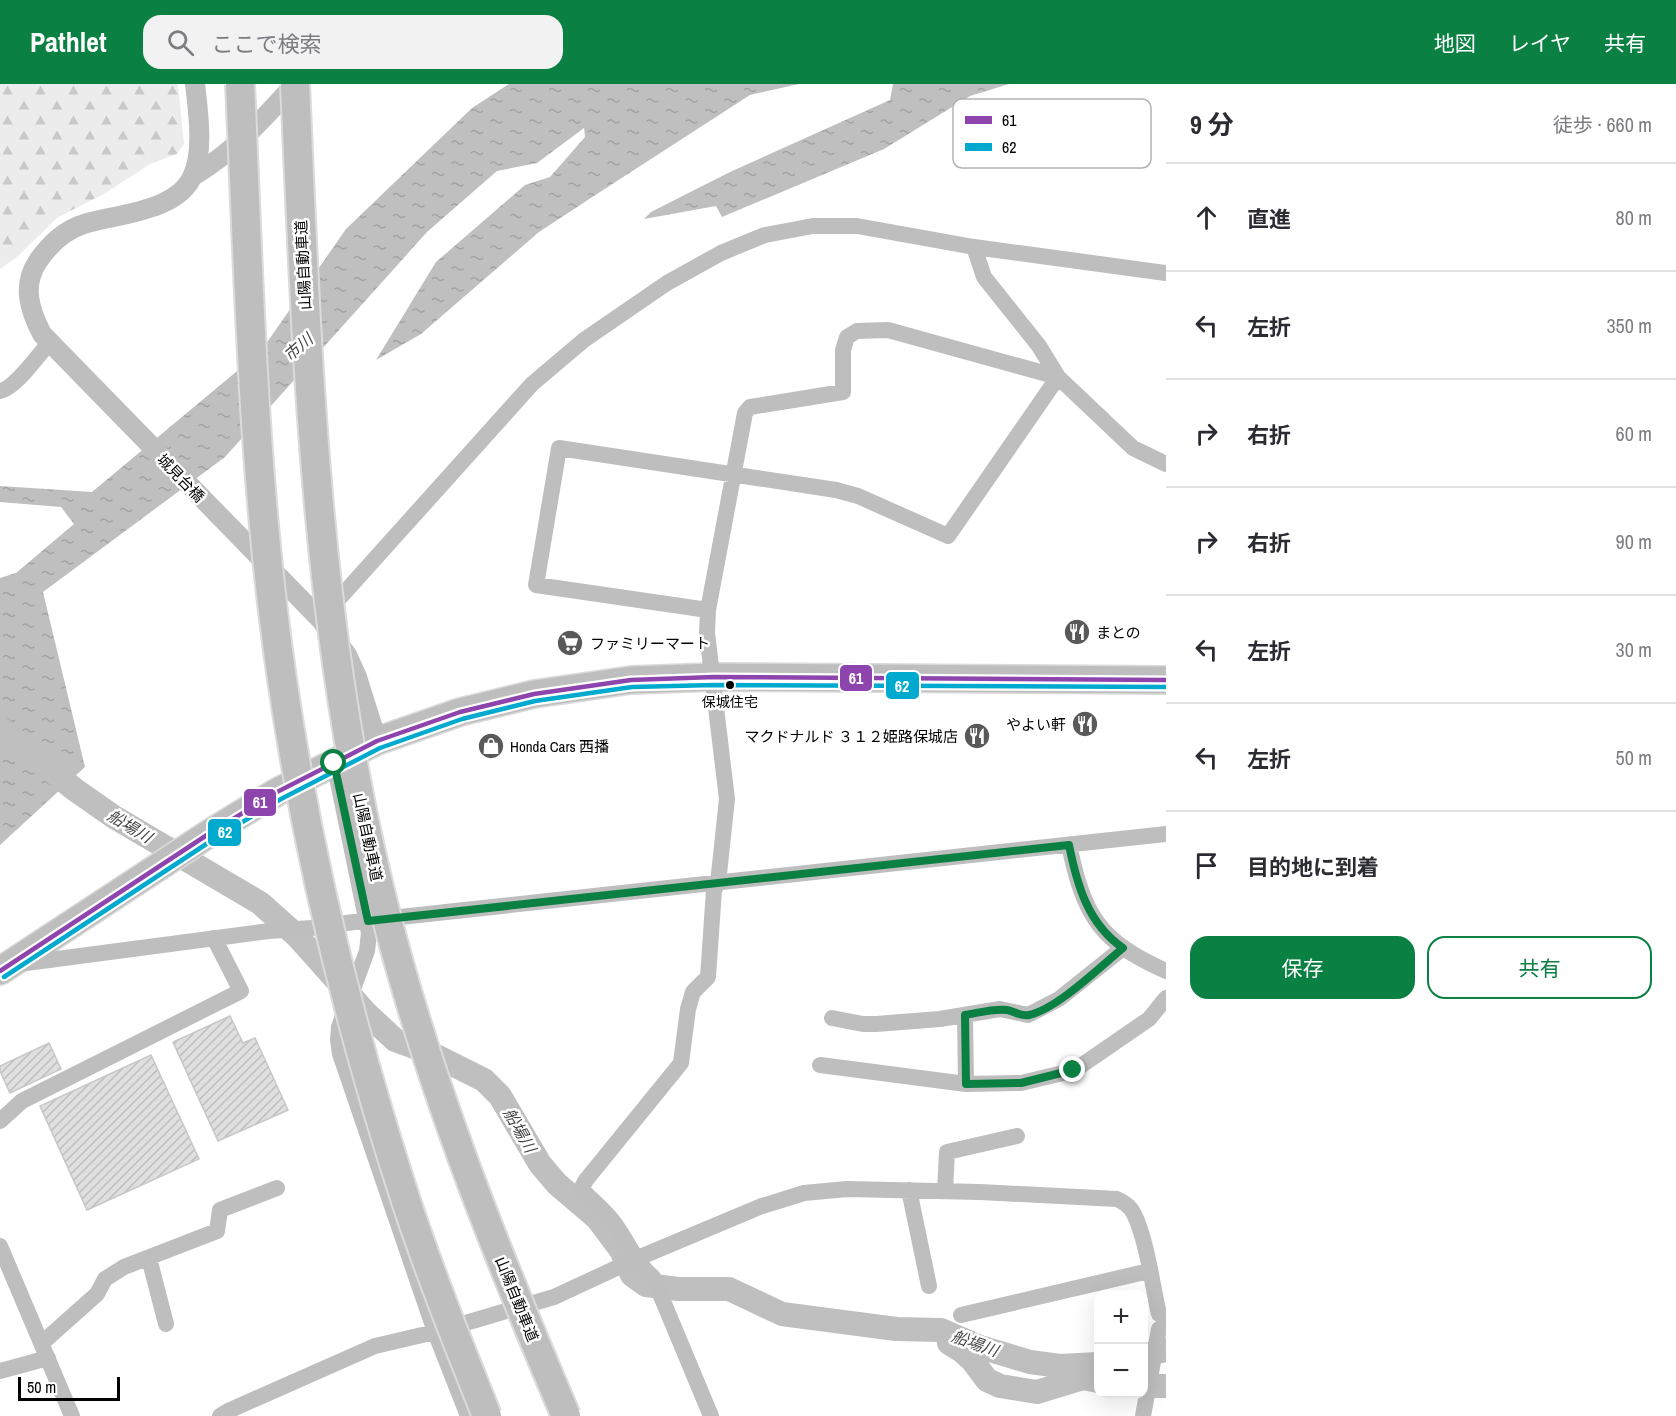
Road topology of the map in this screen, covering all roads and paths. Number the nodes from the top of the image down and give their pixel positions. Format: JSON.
{"nodes":[{"id":1,"x":195,"y":84,"type":"edge"},
{"id":2,"x":240,"y":84,"type":"edge"},
{"id":3,"x":295,"y":84,"type":"edge"},
{"id":4,"x":193,"y":176,"type":"junction"},
{"id":5,"x":974,"y":248,"type":"junction"},
{"id":6,"x":1166,"y":273,"type":"edge"},
{"id":7,"x":50,"y":342,"type":"junction"},
{"id":8,"x":1058,"y":377,"type":"junction"},
{"id":9,"x":0,"y":391,"type":"edge"},
{"id":10,"x":1166,"y":464,"type":"edge"},
{"id":11,"x":734,"y":474,"type":"junction"},
{"id":12,"x":708,"y":610,"type":"junction"},
{"id":13,"x":317,"y":616,"type":"junction"},
{"id":14,"x":714,"y":677,"type":"junction"},
{"id":15,"x":1166,"y":680,"type":"edge"},
{"id":16,"x":377,"y":741,"type":"junction"},
{"id":17,"x":334,"y":763,"type":"junction"},
{"id":18,"x":1166,"y":834,"type":"edge"},
{"id":19,"x":1069,"y":845,"type":"junction"},
{"id":20,"x":718,"y":883,"type":"junction"},
{"id":21,"x":368,"y":921,"type":"junction"},
{"id":22,"x":214,"y":938,"type":"junction"},
{"id":23,"x":1123,"y":948,"type":"junction"},
{"id":24,"x":3,"y":967,"type":"edge"},
{"id":25,"x":1166,"y":971,"type":"edge"},
{"id":26,"x":1166,"y":998,"type":"edge"},
{"id":27,"x":965,"y":1015,"type":"junction"},
{"id":28,"x":831,"y":1018,"type":"dead end"},
{"id":29,"x":820,"y":1065,"type":"dead end"},
{"id":30,"x":966,"y":1084,"type":"junction"},
{"id":31,"x":0,"y":1121,"type":"edge"},
{"id":32,"x":1017,"y":1136,"type":"dead end"},
{"id":33,"x":277,"y":1188,"type":"dead end"},
{"id":34,"x":909,"y":1190,"type":"junction"},
{"id":35,"x":945,"y":1191,"type":"junction"},
{"id":36,"x":0,"y":1246,"type":"edge"},
{"id":37,"x":149,"y":1258,"type":"junction"},
{"id":38,"x":638,"y":1258,"type":"junction"},
{"id":39,"x":1149,"y":1271,"type":"junction"},
{"id":40,"x":929,"y":1286,"type":"dead end"},
{"id":41,"x":961,"y":1315,"type":"dead end"},
{"id":42,"x":1161,"y":1323,"type":"edge"},
{"id":43,"x":166,"y":1324,"type":"dead end"},
{"id":44,"x":435,"y":1332,"type":"junction"},
{"id":45,"x":45,"y":1351,"type":"junction"},
{"id":46,"x":0,"y":1371,"type":"edge"},
{"id":47,"x":72,"y":1416,"type":"edge"},
{"id":48,"x":220,"y":1416,"type":"edge"},
{"id":49,"x":468,"y":1416,"type":"edge"},
{"id":50,"x":487,"y":1416,"type":"edge"},
{"id":51,"x":566,"y":1416,"type":"edge"},
{"id":52,"x":711,"y":1416,"type":"edge"},
{"id":53,"x":1143,"y":1416,"type":"edge"}],
"edges":[{"from":1,"to":4,"type":"street"},
{"from":2,"to":50,"type":"highway","bridge":true},
{"from":3,"to":4,"type":"street","name":"城見台橋"},
{"from":3,"to":51,"type":"highway","name":"山陽自動車道","bridge":true},
{"from":4,"to":7,"type":"street","name":"城見台橋"},
{"from":5,"to":6,"type":"street"},
{"from":5,"to":8,"type":"street"},
{"from":5,"to":13,"type":"street"},
{"from":7,"to":9,"type":"street"},
{"from":7,"to":13,"type":"street","name":"城見台橋"},
{"from":8,"to":10,"type":"street"},
{"from":8,"to":11,"type":"street"},
{"from":8,"to":11,"type":"street"},
{"from":11,"to":12,"type":"street"},
{"from":11,"to":12,"type":"street"},
{"from":12,"to":14,"type":"street"},
{"from":13,"to":16,"type":"street","name":"城見台橋"},
{"from":14,"to":15,"type":"highway"},
{"from":14,"to":16,"type":"highway"},
{"from":14,"to":20,"type":"street"},
{"from":16,"to":17,"type":"highway"},
{"from":17,"to":21,"type":"street"},
{"from":17,"to":24,"type":"highway"},
{"from":18,"to":19,"type":"street"},
{"from":19,"to":20,"type":"street"},
{"from":19,"to":23,"type":"street"},
{"from":20,"to":21,"type":"street"},
{"from":20,"to":38,"type":"street"},
{"from":21,"to":22,"type":"street"},
{"from":21,"to":44,"type":"street","bridge":true},
{"from":22,"to":24,"type":"street"},
{"from":22,"to":31,"type":"street"},
{"from":23,"to":25,"type":"street"},
{"from":23,"to":27,"type":"street"},
{"from":26,"to":30,"type":"street"},
{"from":27,"to":28,"type":"street"},
{"from":27,"to":30,"type":"street"},
{"from":29,"to":30,"type":"street"},
{"from":32,"to":35,"type":"street"},
{"from":33,"to":37,"type":"street"},
{"from":34,"to":35,"type":"street"},
{"from":34,"to":38,"type":"street"},
{"from":34,"to":40,"type":"street"},
{"from":35,"to":39,"type":"street"},
{"from":36,"to":45,"type":"street"},
{"from":37,"to":43,"type":"street"},
{"from":37,"to":45,"type":"street"},
{"from":38,"to":44,"type":"street"},
{"from":38,"to":52,"type":"street"},
{"from":39,"to":41,"type":"street"},
{"from":39,"to":42,"type":"street"},
{"from":42,"to":53,"type":"street"},
{"from":44,"to":48,"type":"street"},
{"from":44,"to":49,"type":"street"},
{"from":45,"to":46,"type":"street"},
{"from":45,"to":47,"type":"street"}]}
